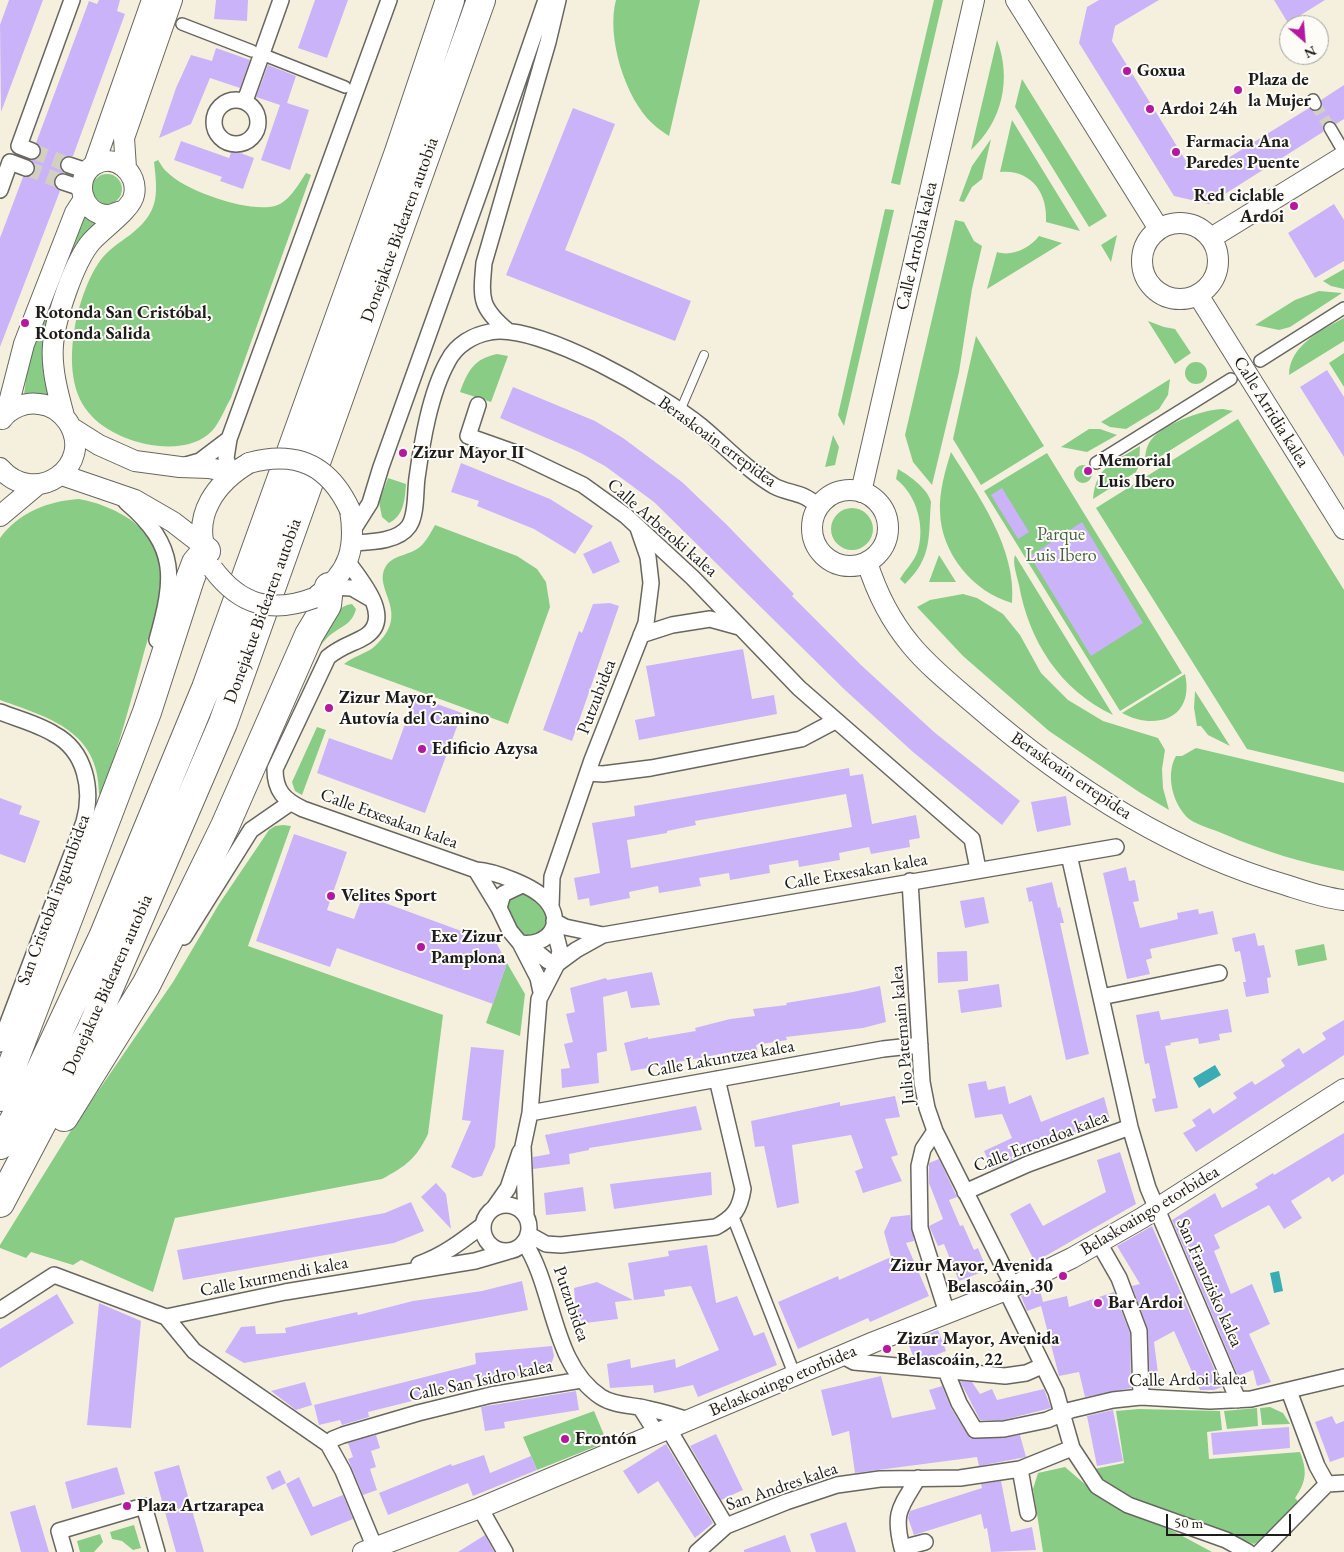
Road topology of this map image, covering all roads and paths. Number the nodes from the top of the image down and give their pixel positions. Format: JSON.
{"nodes":[{"id":1,"x":72,"y":0,"type":"edge"},
{"id":2,"x":152,"y":0,"type":"edge"},
{"id":3,"x":172,"y":0,"type":"edge"},
{"id":4,"x":281,"y":0,"type":"edge"},
{"id":5,"x":389,"y":0,"type":"edge"},
{"id":6,"x":450,"y":0,"type":"edge"},
{"id":7,"x":480,"y":0,"type":"edge"},
{"id":8,"x":546,"y":0,"type":"edge"},
{"id":9,"x":558,"y":0,"type":"edge"},
{"id":10,"x":974,"y":0,"type":"edge"},
{"id":11,"x":1020,"y":3,"type":"edge"},
{"id":12,"x":182,"y":24,"type":"dead end"},
{"id":13,"x":252,"y":51,"type":"dead end"},
{"id":14,"x":269,"y":57,"type":"dead end"},
{"id":15,"x":344,"y":87,"type":"dead end"},
{"id":16,"x":245,"y":101,"type":"dead end"},
{"id":17,"x":1330,"y":128,"type":"tunnel mouth"},
{"id":18,"x":32,"y":151,"type":"tunnel mouth"},
{"id":19,"x":1344,"y":152,"type":"edge"},
{"id":20,"x":1344,"y":156,"type":"edge"},
{"id":21,"x":26,"y":168,"type":"tunnel mouth"},
{"id":22,"x":126,"y":168,"type":"junction"},
{"id":23,"x":80,"y":178,"type":"junction"},
{"id":24,"x":0,"y":190,"type":"edge"},
{"id":25,"x":122,"y":211,"type":"junction"},
{"id":26,"x":1159,"y":229,"type":"junction"},
{"id":27,"x":1211,"y":238,"type":"junction"},
{"id":28,"x":1198,"y":294,"type":"junction"},
{"id":29,"x":1344,"y":308,"type":"edge"},
{"id":30,"x":508,"y":331,"type":"junction"},
{"id":31,"x":704,"y":356,"type":"dead end"},
{"id":32,"x":1260,"y":361,"type":"dead end"},
{"id":33,"x":1231,"y":379,"type":"dead end"},
{"id":34,"x":478,"y":405,"type":"dead end"},
{"id":35,"x":680,"y":411,"type":"junction"},
{"id":36,"x":3,"y":418,"type":"edge"},
{"id":37,"x":68,"y":422,"type":"junction"},
{"id":38,"x":230,"y":439,"type":"junction"},
{"id":39,"x":1096,"y":463,"type":"dead end"},
{"id":40,"x":180,"y":467,"type":"junction"},
{"id":41,"x":0,"y":468,"type":"edge"},
{"id":42,"x":62,"y":475,"type":"junction"},
{"id":43,"x":229,"y":476,"type":"junction"},
{"id":44,"x":37,"y":486,"type":"junction"},
{"id":45,"x":114,"y":491,"type":"junction"},
{"id":46,"x":861,"y":492,"type":"junction"},
{"id":47,"x":819,"y":506,"type":"junction"},
{"id":48,"x":0,"y":516,"type":"edge"},
{"id":49,"x":638,"y":526,"type":"junction"},
{"id":50,"x":1344,"y":528,"type":"edge"},
{"id":51,"x":351,"y":545,"type":"junction"},
{"id":52,"x":208,"y":555,"type":"junction"},
{"id":53,"x":867,"y":562,"type":"junction"},
{"id":54,"x":321,"y":592,"type":"junction"},
{"id":55,"x":372,"y":600,"type":"junction"},
{"id":56,"x":740,"y":627,"type":"junction"},
{"id":57,"x":640,"y":635,"type":"junction"},
{"id":58,"x":0,"y":712,"type":"edge"},
{"id":59,"x":835,"y":721,"type":"junction"},
{"id":60,"x":588,"y":773,"type":"junction"},
{"id":61,"x":290,"y":803,"type":"junction"},
{"id":62,"x":103,"y":833,"type":"junction"},
{"id":63,"x":1116,"y":847,"type":"dead end"},
{"id":64,"x":1069,"y":855,"type":"junction"},
{"id":65,"x":978,"y":869,"type":"junction"},
{"id":66,"x":476,"y":870,"type":"junction"},
{"id":67,"x":552,"y":877,"type":"junction"},
{"id":68,"x":910,"y":881,"type":"junction"},
{"id":69,"x":527,"y":887,"type":"junction"},
{"id":70,"x":1344,"y":900,"type":"edge"},
{"id":71,"x":499,"y":908,"type":"junction"},
{"id":72,"x":553,"y":919,"type":"junction"},
{"id":73,"x":603,"y":936,"type":"junction"},
{"id":74,"x":524,"y":943,"type":"junction"},
{"id":75,"x":557,"y":964,"type":"junction"},
{"id":76,"x":1219,"y":973,"type":"dead end"},
{"id":77,"x":541,"y":992,"type":"junction"},
{"id":78,"x":1100,"y":997,"type":"junction"},
{"id":79,"x":122,"y":1023,"type":"junction"},
{"id":80,"x":0,"y":1044,"type":"edge"},
{"id":81,"x":920,"y":1045,"type":"junction"},
{"id":82,"x":717,"y":1080,"type":"junction"},
{"id":83,"x":1344,"y":1089,"type":"edge"},
{"id":84,"x":0,"y":1097,"type":"edge"},
{"id":85,"x":530,"y":1113,"type":"junction"},
{"id":86,"x":1130,"y":1127,"type":"junction"},
{"id":87,"x":936,"y":1131,"type":"junction"},
{"id":88,"x":0,"y":1145,"type":"edge"},
{"id":89,"x":523,"y":1146,"type":"junction"},
{"id":90,"x":965,"y":1192,"type":"junction"},
{"id":91,"x":0,"y":1203,"type":"edge"},
{"id":92,"x":494,"y":1208,"type":"junction"},
{"id":93,"x":1157,"y":1209,"type":"junction"},
{"id":94,"x":0,"y":1214,"type":"edge"},
{"id":95,"x":526,"y":1216,"type":"junction"},
{"id":96,"x":733,"y":1217,"type":"junction"},
{"id":97,"x":482,"y":1225,"type":"junction"},
{"id":98,"x":526,"y":1238,"type":"junction"},
{"id":99,"x":1099,"y":1243,"type":"junction"},
{"id":100,"x":509,"y":1251,"type":"junction"},
{"id":101,"x":389,"y":1275,"type":"junction"},
{"id":102,"x":1009,"y":1288,"type":"junction"},
{"id":103,"x":0,"y":1310,"type":"edge"},
{"id":104,"x":947,"y":1313,"type":"junction"},
{"id":105,"x":166,"y":1317,"type":"junction"},
{"id":106,"x":843,"y":1356,"type":"junction"},
{"id":107,"x":1042,"y":1366,"type":"junction"},
{"id":108,"x":946,"y":1371,"type":"junction"},
{"id":109,"x":795,"y":1376,"type":"junction"},
{"id":110,"x":1344,"y":1377,"type":"edge"},
{"id":111,"x":581,"y":1380,"type":"junction"},
{"id":112,"x":1289,"y":1391,"type":"junction"},
{"id":113,"x":1141,"y":1397,"type":"junction"},
{"id":114,"x":1238,"y":1400,"type":"junction"},
{"id":115,"x":640,"y":1407,"type":"junction"},
{"id":116,"x":1062,"y":1413,"type":"junction"},
{"id":117,"x":690,"y":1421,"type":"junction"},
{"id":118,"x":660,"y":1432,"type":"junction"},
{"id":119,"x":328,"y":1444,"type":"junction"},
{"id":120,"x":1072,"y":1448,"type":"junction"},
{"id":121,"x":1020,"y":1469,"type":"junction"},
{"id":122,"x":918,"y":1478,"type":"junction"},
{"id":123,"x":1344,"y":1483,"type":"edge"},
{"id":124,"x":1327,"y":1484,"type":"junction"},
{"id":125,"x":480,"y":1508,"type":"junction"},
{"id":126,"x":1028,"y":1513,"type":"dead end"},
{"id":127,"x":726,"y":1526,"type":"junction"},
{"id":128,"x":925,"y":1542,"type":"dead end"},
{"id":129,"x":377,"y":1549,"type":"edge"},
{"id":130,"x":700,"y":1551,"type":"edge"},
{"id":131,"x":65,"y":1552,"type":"edge"},
{"id":132,"x":157,"y":1552,"type":"edge"},
{"id":133,"x":505,"y":1552,"type":"edge"},
{"id":134,"x":1248,"y":1552,"type":"edge"},
{"id":135,"x":1260,"y":1552,"type":"edge"}],
"edges":[{"from":1,"to":18,"type":"street"},
{"from":2,"to":23,"type":"street"},
{"from":3,"to":22,"type":"street"},
{"from":4,"to":16,"type":"street"},
{"from":5,"to":38,"type":"street"},
{"from":6,"to":88,"type":"highway","name":"Donejakue Bidearen autobia"},
{"from":7,"to":91,"type":"highway","name":"Donejakue Bidearen autobia"},
{"from":8,"to":51,"type":"street"},
{"from":9,"to":30,"type":"street"},
{"from":10,"to":46,"type":"street","name":"Calle Arrobia kalea"},
{"from":11,"to":26,"type":"street"},
{"from":12,"to":13,"type":"street"},
{"from":14,"to":15,"type":"street"},
{"from":17,"to":19,"type":"street"},
{"from":20,"to":27,"type":"street"},
{"from":21,"to":24,"type":"street"},
{"from":22,"to":23,"type":"street"},
{"from":22,"to":25,"type":"street"},
{"from":23,"to":25,"type":"street"},
{"from":23,"to":36,"type":"street"},
{"from":25,"to":37,"type":"street"},
{"from":26,"to":27,"type":"street"},
{"from":26,"to":28,"type":"street"},
{"from":27,"to":28,"type":"street"},
{"from":28,"to":50,"type":"street","name":"Calle Arridia kalea"},
{"from":29,"to":32,"type":"street"},
{"from":30,"to":35,"type":"street","name":"Beraskoain errepidea"},
{"from":30,"to":51,"type":"street","name":"Beraskoain errepidea"},
{"from":31,"to":35,"type":"lane"},
{"from":33,"to":39,"type":"street"},
{"from":34,"to":49,"type":"street","name":"Calle Arberoki kalea"},
{"from":35,"to":47,"type":"street","name":"Beraskoain errepidea"},
{"from":36,"to":37,"type":"street"},
{"from":37,"to":40,"type":"street"},
{"from":37,"to":42,"type":"street"},
{"from":38,"to":40,"type":"street"},
{"from":38,"to":43,"type":"street"},
{"from":40,"to":43,"type":"street"},
{"from":41,"to":44,"type":"street"},
{"from":42,"to":44,"type":"street"},
{"from":42,"to":45,"type":"street","name":"San Cristobal ingurubidea"},
{"from":43,"to":51,"type":"street","bridge":true},
{"from":43,"to":52,"type":"street"},
{"from":44,"to":48,"type":"street"},
{"from":45,"to":52,"type":"street","name":"San Cristobal ingurubidea"},
{"from":45,"to":62,"type":"street","name":"San Cristobal ingurubidea"},
{"from":46,"to":47,"type":"street"},
{"from":46,"to":53,"type":"street"},
{"from":47,"to":53,"type":"street"},
{"from":49,"to":56,"type":"street","name":"Calle Arberoki kalea"},
{"from":49,"to":57,"type":"street","name":"Putzubidea"},
{"from":51,"to":54,"type":"street"},
{"from":51,"to":55,"type":"street"},
{"from":52,"to":54,"type":"street","bridge":true},
{"from":52,"to":62,"type":"highway"},
{"from":53,"to":70,"type":"street","name":"Beraskoain errepidea"},
{"from":54,"to":55,"type":"street"},
{"from":54,"to":79,"type":"highway"},
{"from":55,"to":61,"type":"street"},
{"from":56,"to":57,"type":"street","name":"Calle Arberoki kalea"},
{"from":56,"to":59,"type":"street","name":"Calle Arberoki kalea"},
{"from":57,"to":60,"type":"street","name":"Putzubidea"},
{"from":58,"to":80,"type":"street","name":"San Cristobal ingurubidea"},
{"from":59,"to":60,"type":"street"},
{"from":59,"to":65,"type":"street","name":"Calle Arberoki kalea"},
{"from":60,"to":67,"type":"street","name":"Putzubidea"},
{"from":61,"to":66,"type":"street","name":"Calle Etxesakan kalea"},
{"from":61,"to":79,"type":"street"},
{"from":62,"to":84,"type":"highway"},
{"from":63,"to":64,"type":"street","name":"Calle Etxesakan kalea"},
{"from":64,"to":65,"type":"street","name":"Calle Etxesakan kalea"},
{"from":64,"to":78,"type":"street","name":"San Frantzisko kalea"},
{"from":65,"to":68,"type":"street","name":"Calle Etxesakan kalea"},
{"from":66,"to":69,"type":"street","name":"Calle Etxesakan kalea"},
{"from":66,"to":71,"type":"street"},
{"from":67,"to":69,"type":"street"},
{"from":67,"to":72,"type":"street","name":"Putzubidea"},
{"from":68,"to":73,"type":"street","name":"Calle Etxesakan kalea"},
{"from":68,"to":81,"type":"street","name":"Julio Paternain kalea"},
{"from":69,"to":71,"type":"street"},
{"from":69,"to":72,"type":"street"},
{"from":71,"to":74,"type":"street"},
{"from":72,"to":73,"type":"street","name":"Calle Etxesakan kalea"},
{"from":72,"to":74,"type":"street"},
{"from":72,"to":75,"type":"street","name":"Putzubidea"},
{"from":73,"to":75,"type":"street","name":"Calle Etxesakan kalea"},
{"from":74,"to":75,"type":"street"},
{"from":74,"to":77,"type":"street","name":"Putzubidea"},
{"from":75,"to":77,"type":"street","name":"Putzubidea"},
{"from":76,"to":78,"type":"street"},
{"from":77,"to":85,"type":"street","name":"Putzubidea"},
{"from":78,"to":86,"type":"street","name":"San Frantzisko kalea"},
{"from":79,"to":94,"type":"highway"},
{"from":81,"to":82,"type":"street","name":"Calle Lakuntzea kalea"},
{"from":81,"to":87,"type":"street","name":"Julio Paternain kalea"},
{"from":82,"to":85,"type":"street","name":"Calle Lakuntzea kalea"},
{"from":82,"to":96,"type":"street"},
{"from":83,"to":93,"type":"street","name":"Belaskoaingo etorbidea"},
{"from":85,"to":89,"type":"street","name":"Putzubidea"},
{"from":86,"to":90,"type":"street","name":"Calle Errondoa kalea"},
{"from":86,"to":93,"type":"street","name":"San Frantzisko kalea"},
{"from":87,"to":90,"type":"street","name":"Julio Paternain kalea"},
{"from":87,"to":104,"type":"street"},
{"from":89,"to":92,"type":"street","name":"Putzubidea"},
{"from":89,"to":95,"type":"street","name":"Putzubidea"},
{"from":90,"to":102,"type":"street","name":"Julio Paternain kalea"},
{"from":92,"to":95,"type":"street"},
{"from":92,"to":97,"type":"street"},
{"from":93,"to":99,"type":"street","name":"Belaskoaingo etorbidea"},
{"from":93,"to":114,"type":"street","name":"San Frantzisko kalea"},
{"from":95,"to":98,"type":"street"},
{"from":96,"to":98,"type":"street"},
{"from":96,"to":109,"type":"street"},
{"from":97,"to":100,"type":"street"},
{"from":97,"to":101,"type":"street","name":"Calle Ixurmendi kalea"},
{"from":98,"to":100,"type":"street"},
{"from":98,"to":111,"type":"street","name":"Putzubidea"},
{"from":99,"to":102,"type":"street","name":"Belaskoaingo etorbidea"},
{"from":99,"to":113,"type":"street"},
{"from":100,"to":101,"type":"street","name":"Calle Ixurmendi kalea"},
{"from":101,"to":105,"type":"street","name":"Calle Ixurmendi kalea"},
{"from":102,"to":104,"type":"street","name":"Belaskoaingo etorbidea"},
{"from":102,"to":107,"type":"street","name":"Julio Paternain kalea"},
{"from":103,"to":105,"type":"street"},
{"from":104,"to":106,"type":"street","name":"Belaskoaingo etorbidea"},
{"from":105,"to":119,"type":"street"},
{"from":106,"to":108,"type":"street"},
{"from":106,"to":109,"type":"street","name":"Belaskoaingo etorbidea"},
{"from":107,"to":108,"type":"street"},
{"from":107,"to":116,"type":"street","name":"Julio Paternain kalea"},
{"from":108,"to":116,"type":"street","name":"Calle Ardoi kalea"},
{"from":109,"to":117,"type":"street","name":"Belaskoaingo etorbidea"},
{"from":110,"to":112,"type":"street","name":"Calle Ardoi kalea"},
{"from":111,"to":115,"type":"street"},
{"from":111,"to":119,"type":"street","name":"Calle San Isidro kalea"},
{"from":112,"to":114,"type":"street","name":"Calle Ardoi kalea"},
{"from":112,"to":124,"type":"street"},
{"from":113,"to":114,"type":"street","name":"Calle Ardoi kalea"},
{"from":113,"to":116,"type":"street","name":"Calle Ardoi kalea"},
{"from":115,"to":117,"type":"street"},
{"from":115,"to":118,"type":"street"},
{"from":116,"to":120,"type":"street","name":"Julio Paternain kalea"},
{"from":117,"to":118,"type":"street","name":"Belaskoaingo etorbidea"},
{"from":118,"to":125,"type":"street","name":"Belaskoaingo etorbidea"},
{"from":118,"to":127,"type":"street"},
{"from":119,"to":129,"type":"street"},
{"from":120,"to":121,"type":"street","name":"San Andres kalea"},
{"from":120,"to":134,"type":"street","name":"Julio Paternain kalea"},
{"from":121,"to":122,"type":"street","name":"San Andres kalea"},
{"from":121,"to":126,"type":"street"},
{"from":122,"to":127,"type":"street","name":"San Andres kalea"},
{"from":122,"to":128,"type":"street"},
{"from":123,"to":124,"type":"street"},
{"from":124,"to":135,"type":"street"},
{"from":125,"to":129,"type":"street","name":"Belaskoaingo etorbidea"},
{"from":125,"to":133,"type":"street"},
{"from":127,"to":130,"type":"street","name":"San Andres kalea"},
{"from":131,"to":132,"type":"street"}]}
